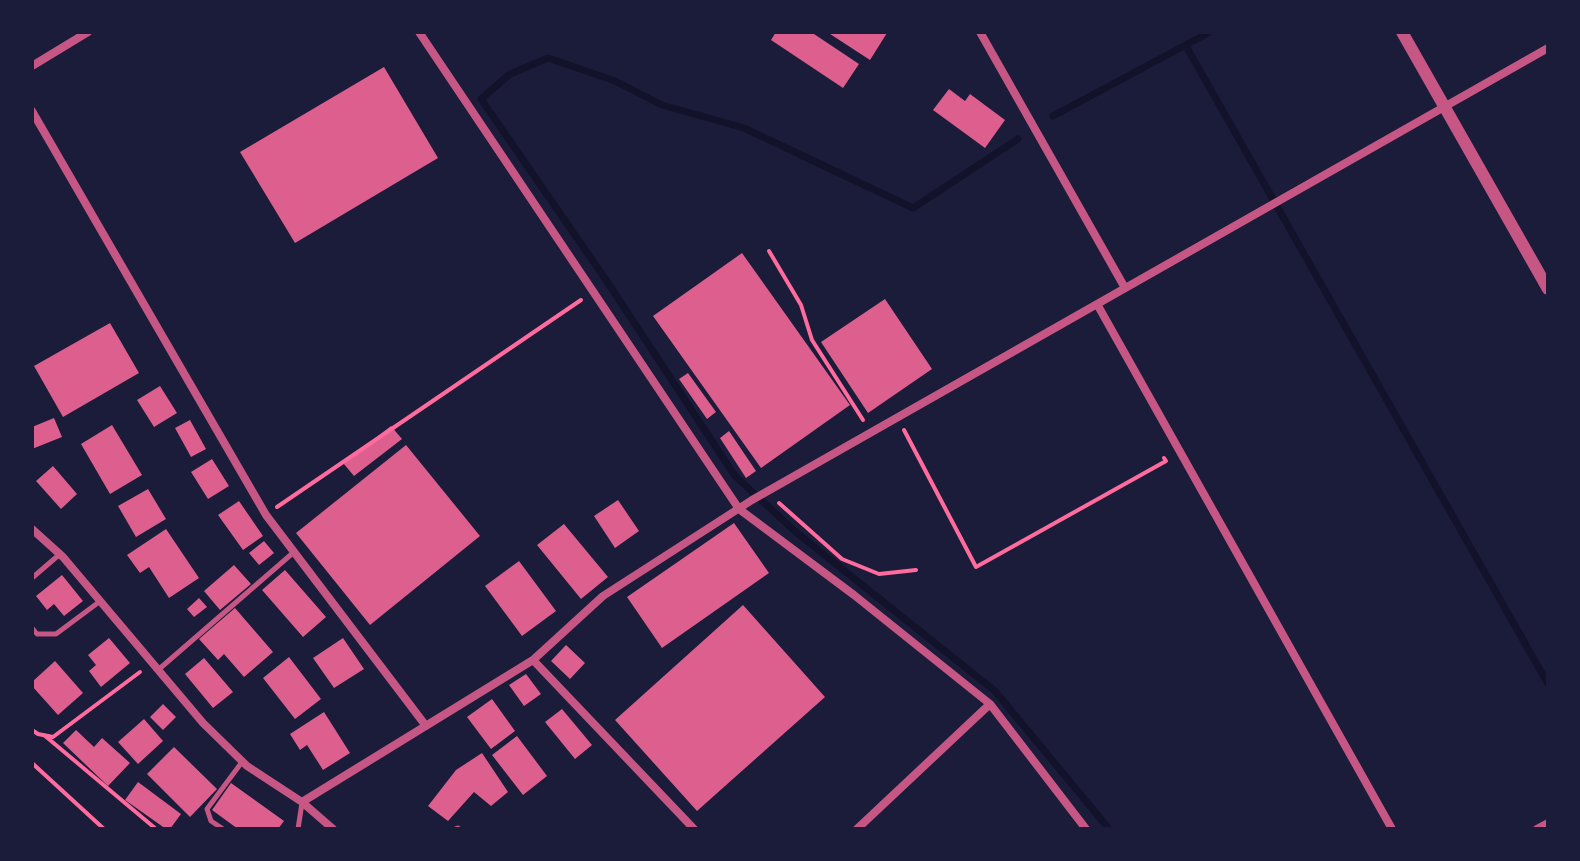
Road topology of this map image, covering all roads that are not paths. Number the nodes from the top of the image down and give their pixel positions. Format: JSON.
{"nodes":[{"id":1,"x":88,"y":32,"type":"edge"},
{"id":2,"x":419,"y":32,"type":"edge"},
{"id":3,"x":980,"y":32,"type":"edge"},
{"id":4,"x":1402,"y":32,"type":"edge"},
{"id":5,"x":1548,"y":48,"type":"edge"},
{"id":6,"x":32,"y":66,"type":"edge"},
{"id":7,"x":1445,"y":108,"type":"junction"},
{"id":8,"x":32,"y":111,"type":"edge"},
{"id":9,"x":1125,"y":288,"type":"junction"},
{"id":10,"x":1548,"y":289,"type":"edge"},
{"id":11,"x":1097,"y":304,"type":"junction"},
{"id":12,"x":739,"y":509,"type":"junction"},
{"id":13,"x":32,"y":529,"type":"edge"},
{"id":14,"x":294,"y":552,"type":"junction"},
{"id":15,"x":60,"y":554,"type":"junction"},
{"id":16,"x":32,"y":578,"type":"edge"},
{"id":17,"x":99,"y":602,"type":"junction"},
{"id":18,"x":32,"y":628,"type":"edge"},
{"id":19,"x":533,"y":660,"type":"junction"},
{"id":20,"x":155,"y":667,"type":"junction"},
{"id":21,"x":990,"y":704,"type":"junction"},
{"id":22,"x":426,"y":726,"type":"junction"},
{"id":23,"x":242,"y":762,"type":"junction"},
{"id":24,"x":302,"y":802,"type":"junction"},
{"id":25,"x":1548,"y":823,"type":"edge"},
{"id":26,"x":223,"y":829,"type":"edge"},
{"id":27,"x":298,"y":829,"type":"edge"},
{"id":28,"x":333,"y":829,"type":"edge"},
{"id":29,"x":694,"y":829,"type":"edge"},
{"id":30,"x":857,"y":829,"type":"edge"},
{"id":31,"x":1086,"y":829,"type":"edge"},
{"id":32,"x":1392,"y":829,"type":"edge"},
{"id":33,"x":1537,"y":829,"type":"edge"}],
"edges":[{"from":1,"to":6,"type":"street"},
{"from":2,"to":12,"type":"street"},
{"from":3,"to":9,"type":"street"},
{"from":4,"to":7,"type":"street"},
{"from":5,"to":7,"type":"street"},
{"from":7,"to":9,"type":"street"},
{"from":7,"to":10,"type":"street"},
{"from":8,"to":14,"type":"street"},
{"from":9,"to":11,"type":"street"},
{"from":11,"to":12,"type":"street"},
{"from":11,"to":32,"type":"street"},
{"from":12,"to":19,"type":"street"},
{"from":12,"to":21,"type":"street"},
{"from":13,"to":15,"type":"street"},
{"from":14,"to":20,"type":"lane"},
{"from":14,"to":22,"type":"street"},
{"from":15,"to":16,"type":"lane"},
{"from":15,"to":17,"type":"street"},
{"from":17,"to":18,"type":"lane"},
{"from":17,"to":20,"type":"street"},
{"from":19,"to":22,"type":"street"},
{"from":19,"to":29,"type":"street"},
{"from":20,"to":23,"type":"street"},
{"from":21,"to":30,"type":"street"},
{"from":21,"to":31,"type":"street"},
{"from":22,"to":24,"type":"street"},
{"from":23,"to":24,"type":"street"},
{"from":23,"to":26,"type":"lane"},
{"from":24,"to":27,"type":"lane"},
{"from":24,"to":28,"type":"street"},
{"from":25,"to":33,"type":"street"}]}
